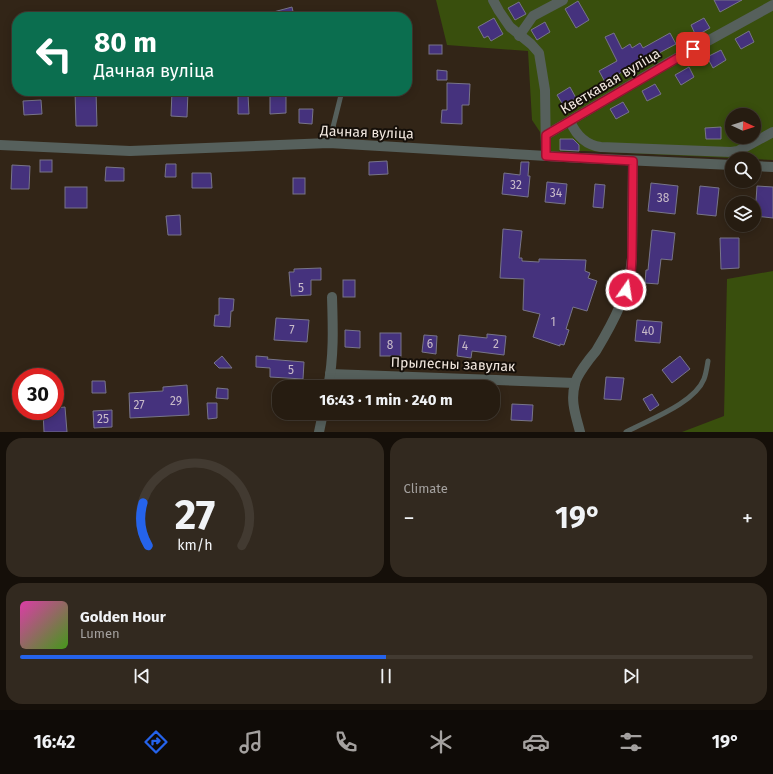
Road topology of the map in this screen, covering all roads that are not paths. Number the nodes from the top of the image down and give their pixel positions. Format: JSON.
{"nodes":[{"id":1,"x":493,"y":0,"type":"edge"},
{"id":2,"x":563,"y":0,"type":"edge"},
{"id":3,"x":773,"y":5,"type":"edge"},
{"id":4,"x":520,"y":36,"type":"junction"},
{"id":5,"x":341,"y":96,"type":"edge"},
{"id":6,"x":570,"y":121,"type":"junction"},
{"id":7,"x":773,"y":132,"type":"edge"},
{"id":8,"x":546,"y":135,"type":"junction"},
{"id":9,"x":329,"y":143,"type":"junction"},
{"id":10,"x":0,"y":145,"type":"edge"},
{"id":11,"x":546,"y":156,"type":"junction"},
{"id":12,"x":633,"y":161,"type":"junction"},
{"id":13,"x":725,"y":165,"type":"edge"},
{"id":14,"x":761,"y":166,"type":"edge"},
{"id":15,"x":773,"y":167,"type":"edge"},
{"id":16,"x":332,"y":297,"type":"dead end"},
{"id":17,"x":708,"y":361,"type":"dead end"},
{"id":18,"x":330,"y":374,"type":"junction"},
{"id":19,"x":329,"y":380,"type":"edge"},
{"id":20,"x":575,"y":383,"type":"junction"},
{"id":21,"x":322,"y":420,"type":"edge"},
{"id":22,"x":319,"y":432,"type":"edge"},
{"id":23,"x":580,"y":432,"type":"edge"},
{"id":24,"x":626,"y":432,"type":"edge"}],
"edges":[{"from":1,"to":4,"type":"street"},
{"from":2,"to":4,"type":"street"},
{"from":3,"to":6,"type":"street","name":"Кветкавая вуліца"},
{"from":4,"to":8,"type":"street"},
{"from":5,"to":9,"type":"lane"},
{"from":6,"to":7,"type":"street"},
{"from":6,"to":8,"type":"street","name":"Кветкавая вуліца"},
{"from":8,"to":11,"type":"street"},
{"from":9,"to":10,"type":"street","name":"Дачная вуліца"},
{"from":9,"to":11,"type":"street","name":"Дачная вуліца"},
{"from":11,"to":12,"type":"street","name":"Дачная вуліца"},
{"from":12,"to":13,"type":"street","name":"Дачная вуліца"},
{"from":12,"to":20,"type":"street"},
{"from":14,"to":15,"type":"street"},
{"from":16,"to":18,"type":"street"},
{"from":17,"to":24,"type":"lane"},
{"from":18,"to":19,"type":"street"},
{"from":18,"to":20,"type":"street","name":"Прылесны завулак"},
{"from":20,"to":23,"type":"street"},
{"from":21,"to":22,"type":"street"}]}
